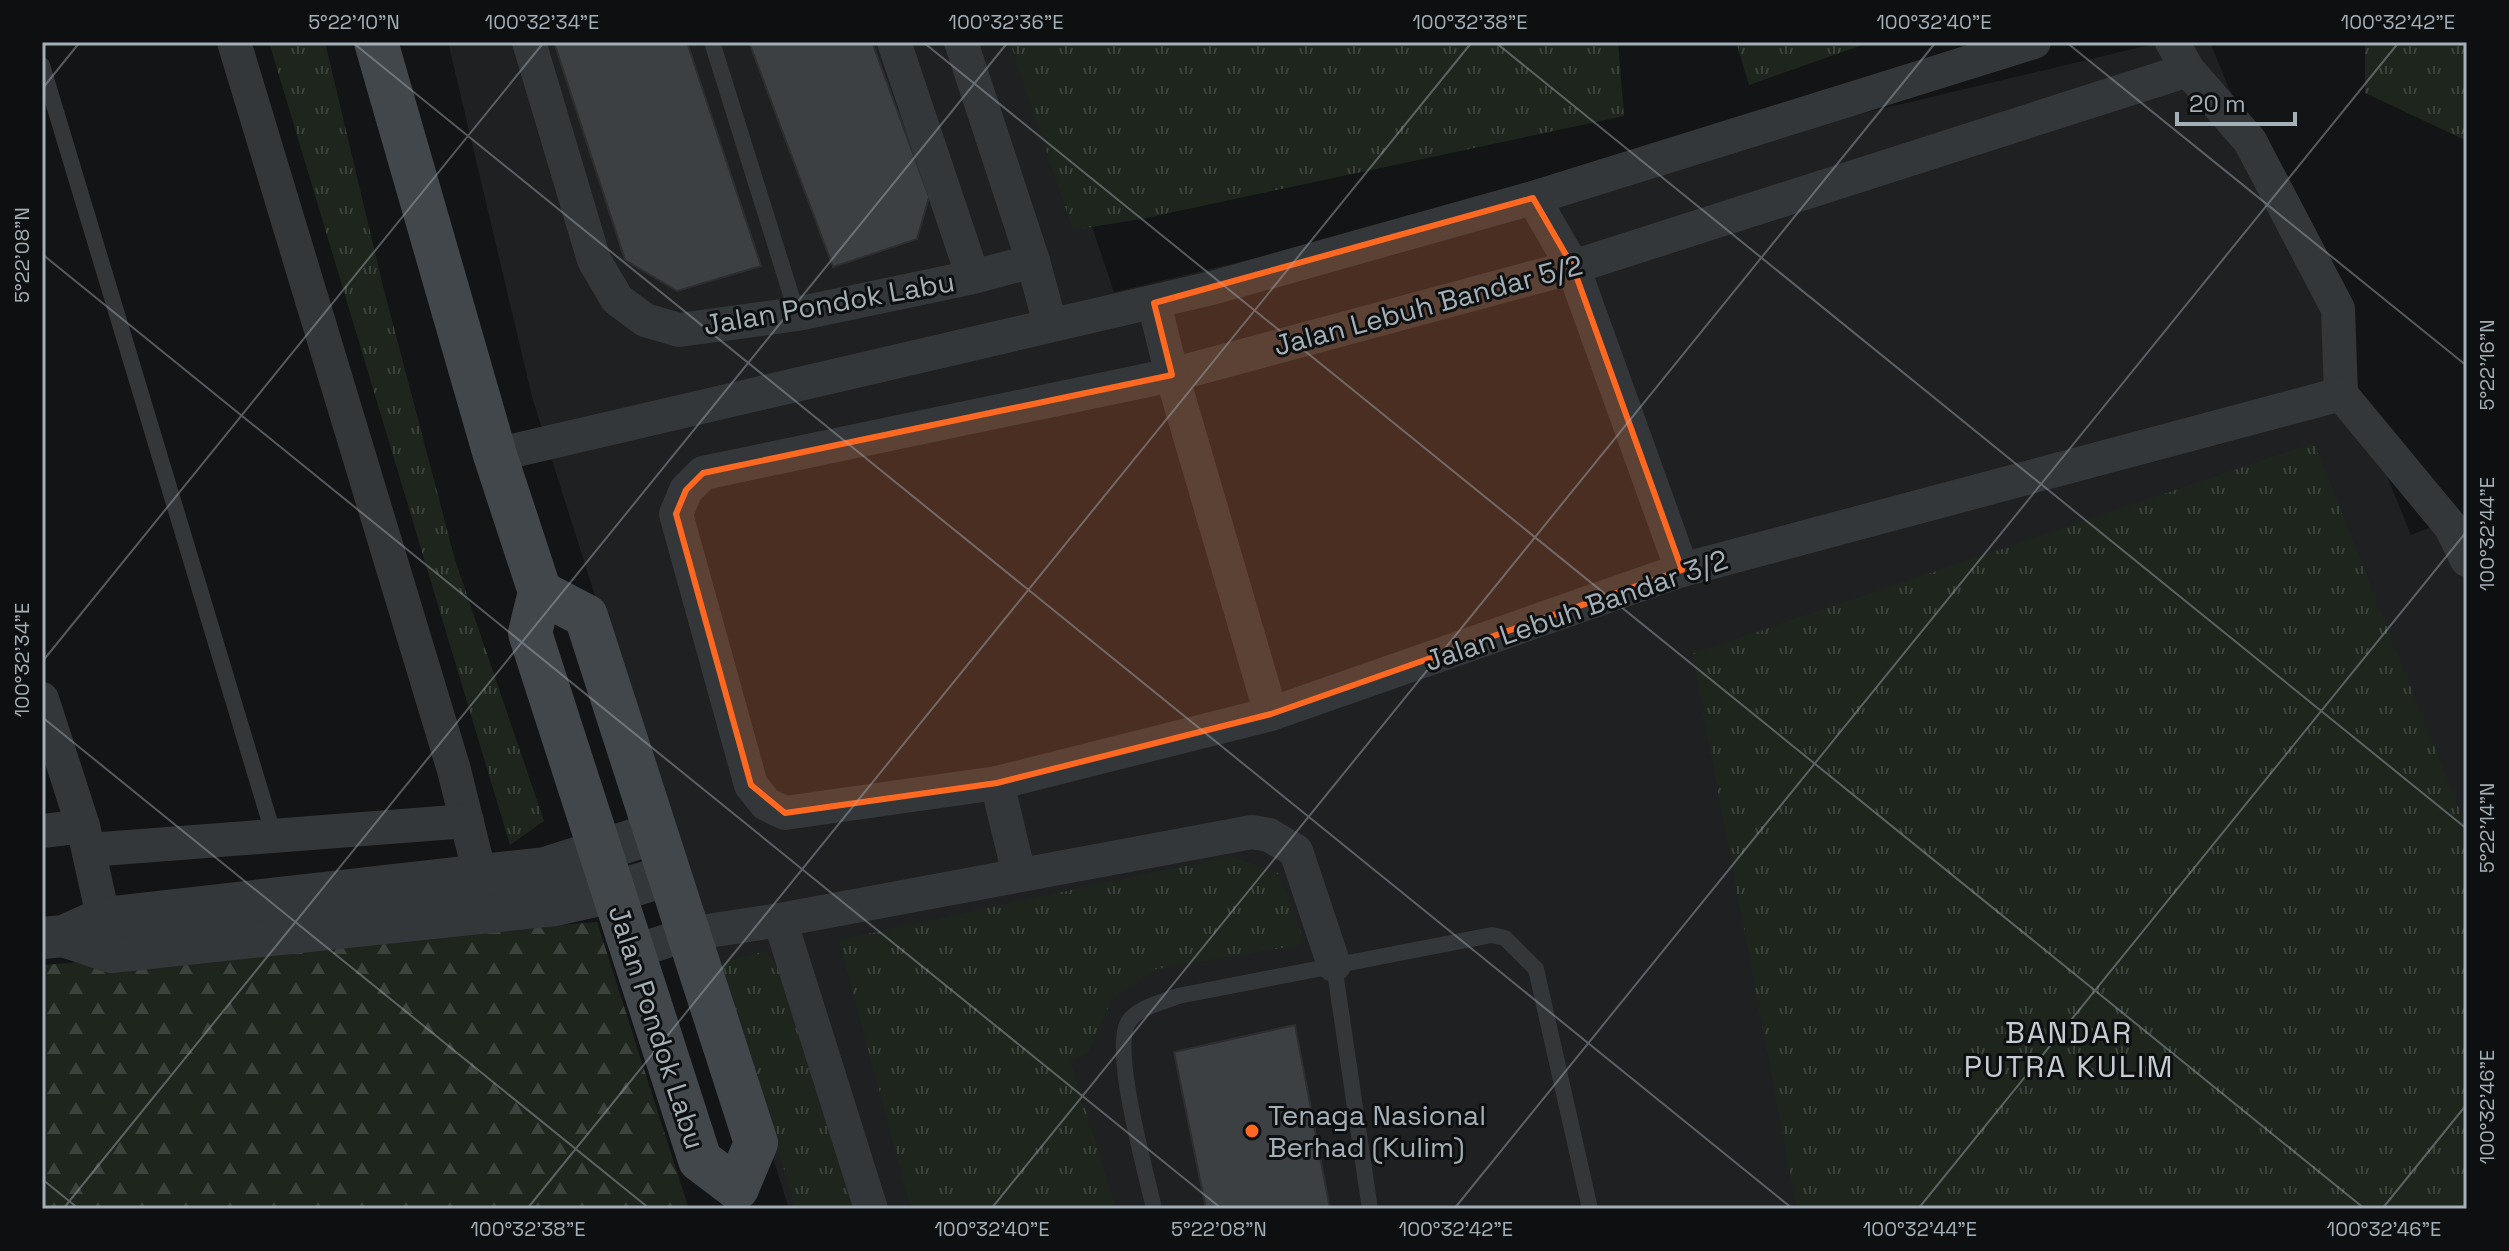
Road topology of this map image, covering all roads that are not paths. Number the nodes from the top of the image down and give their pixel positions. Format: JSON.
{"nodes":[{"id":1,"x":234,"y":42,"type":"edge"},
{"id":2,"x":376,"y":42,"type":"edge"},
{"id":3,"x":529,"y":42,"type":"edge"},
{"id":4,"x":712,"y":42,"type":"edge"},
{"id":5,"x":894,"y":42,"type":"edge"},
{"id":6,"x":961,"y":42,"type":"edge"},
{"id":7,"x":2034,"y":42,"type":"edge"},
{"id":8,"x":2180,"y":56,"type":"edge"},
{"id":9,"x":42,"y":65,"type":"edge"},
{"id":10,"x":1533,"y":198,"type":"junction"},
{"id":11,"x":1033,"y":261,"type":"junction"},
{"id":12,"x":1573,"y":267,"type":"junction"},
{"id":13,"x":973,"y":277,"type":"junction"},
{"id":14,"x":1154,"y":303,"type":"junction"},
{"id":15,"x":797,"y":314,"type":"junction"},
{"id":16,"x":1050,"y":324,"type":"junction"},
{"id":17,"x":1172,"y":375,"type":"junction"},
{"id":18,"x":2341,"y":394,"type":"junction"},
{"id":19,"x":495,"y":455,"type":"junction"},
{"id":20,"x":676,"y":514,"type":"joint"},
{"id":21,"x":2467,"y":560,"type":"edge"},
{"id":22,"x":1682,"y":570,"type":"junction"},
{"id":23,"x":540,"y":592,"type":"junction"},
{"id":24,"x":42,"y":699,"type":"edge"},
{"id":25,"x":1271,"y":714,"type":"junction"},
{"id":26,"x":997,"y":783,"type":"junction"},
{"id":27,"x":467,"y":821,"type":"junction"},
{"id":28,"x":42,"y":831,"type":"edge"},
{"id":29,"x":655,"y":833,"type":"junction"},
{"id":30,"x":274,"y":836,"type":"junction"},
{"id":31,"x":86,"y":838,"type":"junction"},
{"id":32,"x":600,"y":851,"type":"junction"},
{"id":33,"x":1019,"y":874,"type":"junction"},
{"id":34,"x":480,"y":875,"type":"junction"},
{"id":35,"x":669,"y":875,"type":"junction"},
{"id":36,"x":613,"y":892,"type":"junction"},
{"id":37,"x":780,"y":920,"type":"junction"},
{"id":38,"x":688,"y":934,"type":"junction"},
{"id":39,"x":107,"y":935,"type":"junction"},
{"id":40,"x":53,"y":937,"type":"edge"},
{"id":41,"x":633,"y":952,"type":"junction"},
{"id":42,"x":1334,"y":965,"type":"junction"},
{"id":43,"x":740,"y":1198,"type":"edge"},
{"id":44,"x":871,"y":1209,"type":"edge"},
{"id":45,"x":1154,"y":1209,"type":"edge"},
{"id":46,"x":1370,"y":1209,"type":"edge"},
{"id":47,"x":1590,"y":1209,"type":"edge"}],
"edges":[{"from":1,"to":27,"type":"street"},
{"from":2,"to":19,"type":"main road"},
{"from":3,"to":15,"type":"street","name":"Jalan Pondok Labu"},
{"from":4,"to":15,"type":"lane"},
{"from":5,"to":13,"type":"street"},
{"from":6,"to":11,"type":"street"},
{"from":7,"to":10,"type":"street"},
{"from":8,"to":12,"type":"street","name":"Jalan Lebuh Bandar 5/2"},
{"from":8,"to":18,"type":"street"},
{"from":9,"to":30,"type":"lane"},
{"from":10,"to":12,"type":"street"},
{"from":10,"to":14,"type":"street"},
{"from":11,"to":13,"type":"street","name":"Jalan Pondok Labu"},
{"from":11,"to":16,"type":"street"},
{"from":12,"to":17,"type":"street","name":"Jalan Lebuh Bandar 5/2"},
{"from":12,"to":22,"type":"street"},
{"from":13,"to":15,"type":"street","name":"Jalan Pondok Labu"},
{"from":14,"to":16,"type":"street"},
{"from":14,"to":17,"type":"street"},
{"from":16,"to":19,"type":"street"},
{"from":17,"to":20,"type":"street","name":"Jalan Lebuh Bandar 5/2"},
{"from":17,"to":25,"type":"street"},
{"from":18,"to":21,"type":"street"},
{"from":18,"to":22,"type":"street","name":"Jalan Lebuh Bandar 3/2"},
{"from":19,"to":23,"type":"main road"},
{"from":20,"to":26,"type":"street","name":"Jalan Lebuh Bandar 3/2"},
{"from":22,"to":25,"type":"street","name":"Jalan Lebuh Bandar 3/2"},
{"from":23,"to":29,"type":"main road","name":"Jalan Pondok Labu"},
{"from":23,"to":32,"type":"main road","name":"Jalan Pondok Labu"},
{"from":24,"to":31,"type":"street"},
{"from":25,"to":26,"type":"street","name":"Jalan Lebuh Bandar 3/2"},
{"from":26,"to":33,"type":"street"},
{"from":27,"to":30,"type":"street"},
{"from":27,"to":34,"type":"street"},
{"from":28,"to":31,"type":"street"},
{"from":29,"to":32,"type":"street"},
{"from":29,"to":35,"type":"main road","name":"Jalan Pondok Labu"},
{"from":30,"to":31,"type":"street"},
{"from":31,"to":39,"type":"street"},
{"from":32,"to":34,"type":"street"},
{"from":32,"to":36,"type":"main road","name":"Jalan Pondok Labu"},
{"from":33,"to":37,"type":"street"},
{"from":33,"to":42,"type":"street"},
{"from":34,"to":39,"type":"street"},
{"from":35,"to":36,"type":"street"},
{"from":35,"to":38,"type":"main road","name":"Jalan Pondok Labu"},
{"from":36,"to":39,"type":"street"},
{"from":36,"to":41,"type":"main road","name":"Jalan Pondok Labu"},
{"from":37,"to":38,"type":"street"},
{"from":37,"to":44,"type":"street"},
{"from":38,"to":41,"type":"street"},
{"from":38,"to":43,"type":"main road","name":"Jalan Pondok Labu"},
{"from":39,"to":40,"type":"street"},
{"from":41,"to":43,"type":"main road","name":"Jalan Pondok Labu"},
{"from":42,"to":45,"type":"lane"},
{"from":42,"to":46,"type":"lane"},
{"from":42,"to":47,"type":"lane"}]}
